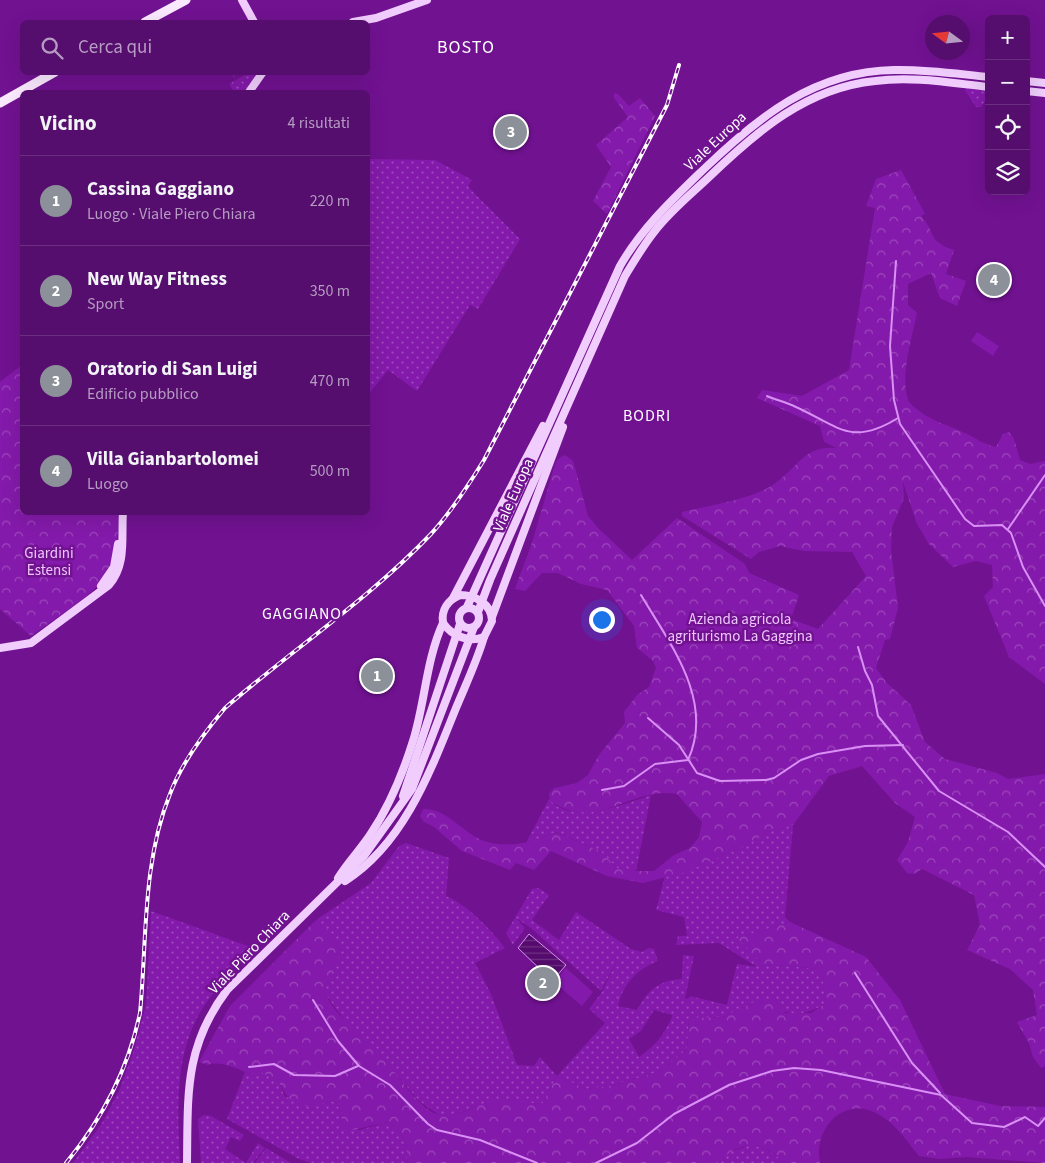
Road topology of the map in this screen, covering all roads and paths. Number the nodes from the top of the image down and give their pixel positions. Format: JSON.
{"nodes":[{"id":1,"x":186,"y":0,"type":"edge"},
{"id":2,"x":242,"y":0,"type":"edge"},
{"id":3,"x":427,"y":0,"type":"edge"},
{"id":4,"x":149,"y":20,"type":"edge"},
{"id":5,"x":253,"y":20,"type":"edge"},
{"id":6,"x":364,"y":20,"type":"edge"},
{"id":7,"x":49,"y":75,"type":"edge"},
{"id":8,"x":261,"y":75,"type":"edge"},
{"id":9,"x":985,"y":77,"type":"edge"},
{"id":10,"x":1030,"y":81,"type":"edge"},
{"id":11,"x":1045,"y":83,"type":"edge"},
{"id":12,"x":985,"y":87,"type":"edge"},
{"id":13,"x":23,"y":90,"type":"edge"},
{"id":14,"x":250,"y":90,"type":"edge"},
{"id":15,"x":1030,"y":91,"type":"edge"},
{"id":16,"x":20,"y":92,"type":"edge"},
{"id":17,"x":1045,"y":93,"type":"edge"},
{"id":18,"x":0,"y":103,"type":"edge"},
{"id":19,"x":565,"y":387,"type":"junction"},
{"id":20,"x":574,"y":390,"type":"junction"},
{"id":21,"x":123,"y":515,"type":"edge"},
{"id":22,"x":453,"y":598,"type":"junction"},
{"id":23,"x":467,"y":607,"type":"junction"},
{"id":24,"x":478,"y":612,"type":"junction"},
{"id":25,"x":492,"y":616,"type":"junction"},
{"id":26,"x":443,"y":623,"type":"junction"},
{"id":27,"x":460,"y":624,"type":"junction"},
{"id":28,"x":474,"y":627,"type":"junction"},
{"id":29,"x":484,"y":637,"type":"junction"},
{"id":30,"x":0,"y":648,"type":"edge"},
{"id":31,"x":399,"y":807,"type":"junction"},
{"id":32,"x":332,"y":888,"type":"junction"},
{"id":33,"x":187,"y":1163,"type":"edge"}],
"edges":[{"from":1,"to":4,"type":"main road"},
{"from":2,"to":5,"type":"street"},
{"from":3,"to":6,"type":"street"},
{"from":7,"to":13,"type":"main road"},
{"from":8,"to":14,"type":"street"},
{"from":9,"to":19,"type":"street","name":"Viale Europa"},
{"from":10,"to":11,"type":"street"},
{"from":12,"to":20,"type":"street","name":"Viale Europa"},
{"from":15,"to":17,"type":"street"},
{"from":16,"to":18,"type":"main road"},
{"from":19,"to":22,"type":"street","name":"Viale Europa"},
{"from":19,"to":23,"type":"street","name":"Viale Europa"},
{"from":20,"to":24,"type":"street","name":"Viale Europa"},
{"from":20,"to":25,"type":"street","name":"Viale Europa"},
{"from":21,"to":30,"type":"street"},
{"from":22,"to":25,"type":"street","bridge":true},
{"from":22,"to":26,"type":"street","bridge":true},
{"from":23,"to":24,"type":"street"},
{"from":23,"to":27,"type":"street","name":"Viale Europa"},
{"from":24,"to":28,"type":"street","name":"Viale Europa"},
{"from":25,"to":29,"type":"street","bridge":true},
{"from":26,"to":29,"type":"street","bridge":true},
{"from":26,"to":32,"type":"street","name":"Viale Piero Chiara"},
{"from":27,"to":28,"type":"street"},
{"from":27,"to":31,"type":"street","name":"Viale Piero Chiara"},
{"from":28,"to":31,"type":"street","name":"Viale Piero Chiara"},
{"from":29,"to":32,"type":"street","name":"Viale Piero Chiara"},
{"from":31,"to":32,"type":"street","name":"Viale Piero Chiara"},
{"from":32,"to":33,"type":"street","name":"Viale Piero Chiara"}]}
